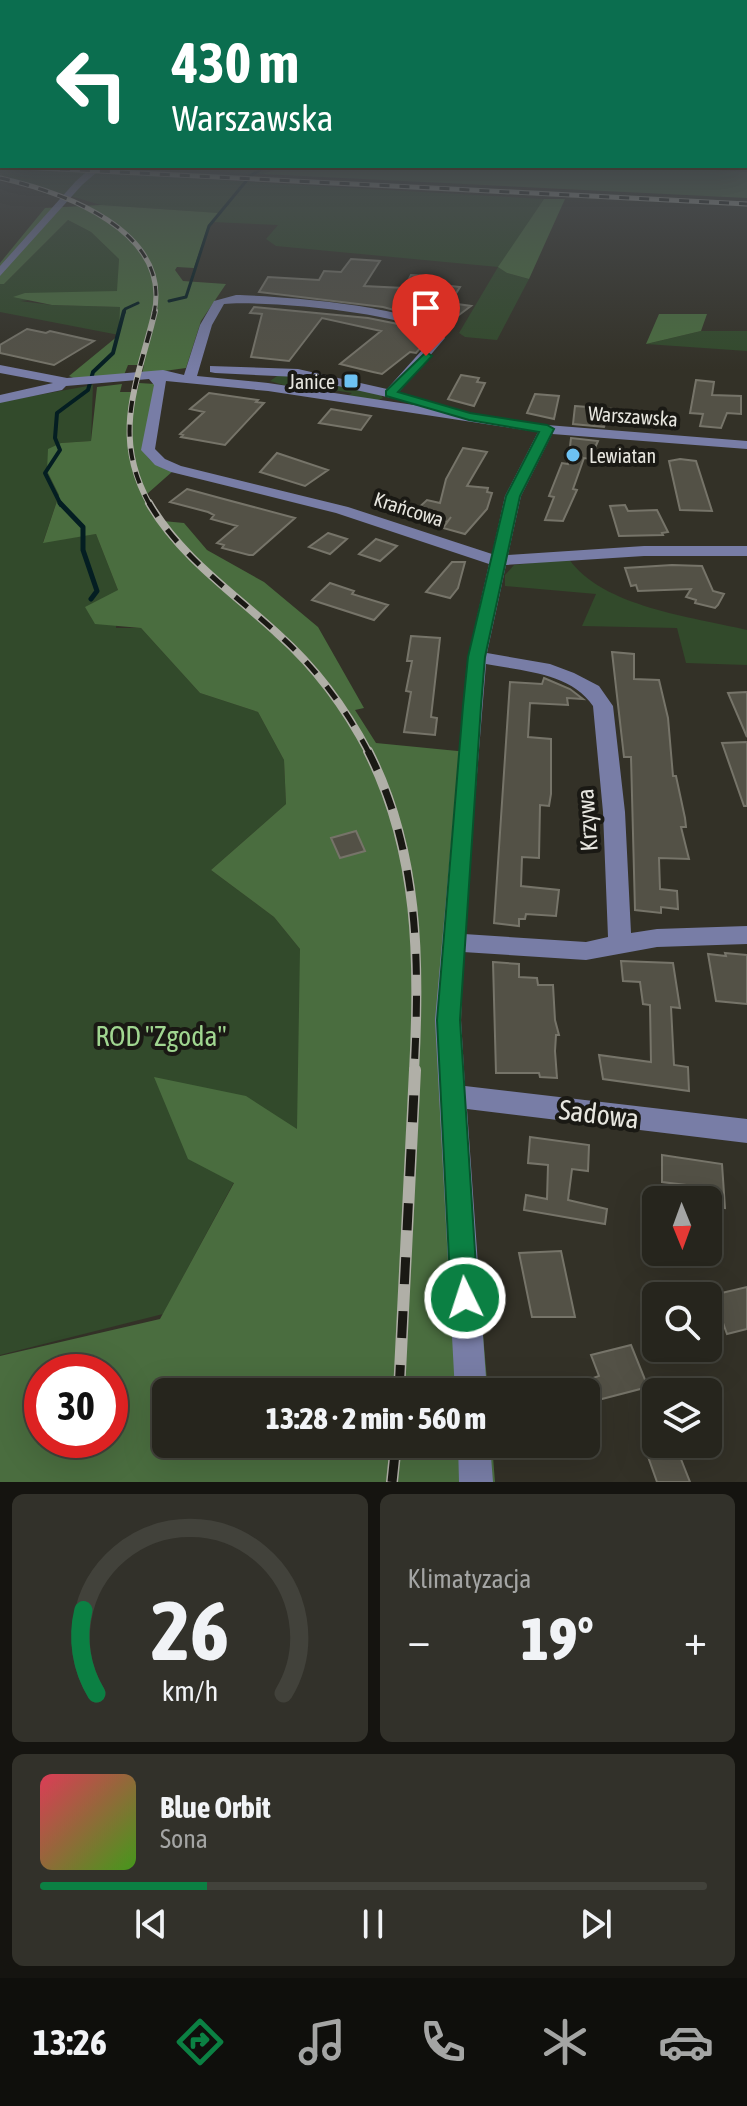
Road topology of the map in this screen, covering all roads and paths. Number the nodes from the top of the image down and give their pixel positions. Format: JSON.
{"nodes":[{"id":1,"x":36,"y":232,"type":"edge"},
{"id":2,"x":0,"y":273,"type":"edge"},
{"id":3,"x":0,"y":369,"type":"edge"},
{"id":4,"x":289,"y":371,"type":"junction"},
{"id":5,"x":191,"y":374,"type":"junction"},
{"id":6,"x":153,"y":376,"type":"junction"},
{"id":7,"x":62,"y":382,"type":"junction"},
{"id":8,"x":275,"y":388,"type":"junction"},
{"id":9,"x":390,"y":394,"type":"junction"},
{"id":10,"x":0,"y":399,"type":"edge"},
{"id":11,"x":469,"y":416,"type":"junction"},
{"id":12,"x":547,"y":429,"type":"junction"},
{"id":13,"x":747,"y":445,"type":"edge"},
{"id":14,"x":747,"y":551,"type":"edge"},
{"id":15,"x":498,"y":561,"type":"junction"},
{"id":16,"x":477,"y":657,"type":"junction"},
{"id":17,"x":747,"y":935,"type":"edge"},
{"id":18,"x":454,"y":942,"type":"junction"},
{"id":19,"x":620,"y":944,"type":"junction"},
{"id":20,"x":452,"y":1096,"type":"junction"},
{"id":21,"x":747,"y":1131,"type":"edge"},
{"id":22,"x":470,"y":1378,"type":"edge"},
{"id":23,"x":475,"y":1458,"type":"edge"},
{"id":24,"x":476,"y":1482,"type":"edge"}],
"edges":[{"from":1,"to":2,"type":"street"},
{"from":3,"to":7,"type":"street","name":"Warszawska"},
{"from":4,"to":5,"type":"street","name":"Warszawska"},
{"from":4,"to":8,"type":"street"},
{"from":4,"to":9,"type":"street","name":"Warszawska"},
{"from":5,"to":6,"type":"street","name":"Warszawska"},
{"from":5,"to":8,"type":"street","name":"Warszawska"},
{"from":5,"to":9,"type":"street"},
{"from":6,"to":7,"type":"street","name":"Warszawska"},
{"from":6,"to":15,"type":"street","name":"Krańcowa"},
{"from":7,"to":10,"type":"street"},
{"from":8,"to":11,"type":"street","name":"Warszawska"},
{"from":9,"to":11,"type":"street","name":"Warszawska"},
{"from":11,"to":12,"type":"street","name":"Warszawska"},
{"from":12,"to":13,"type":"street","name":"Warszawska"},
{"from":12,"to":15,"type":"street"},
{"from":14,"to":15,"type":"street","name":"Krańcowa"},
{"from":15,"to":16,"type":"street"},
{"from":16,"to":18,"type":"street"},
{"from":16,"to":19,"type":"street","name":"Krzywa"},
{"from":17,"to":19,"type":"street"},
{"from":18,"to":19,"type":"street"},
{"from":18,"to":20,"type":"street"},
{"from":20,"to":21,"type":"street","name":"Sadowa"},
{"from":20,"to":22,"type":"street"},
{"from":23,"to":24,"type":"street"}]}
